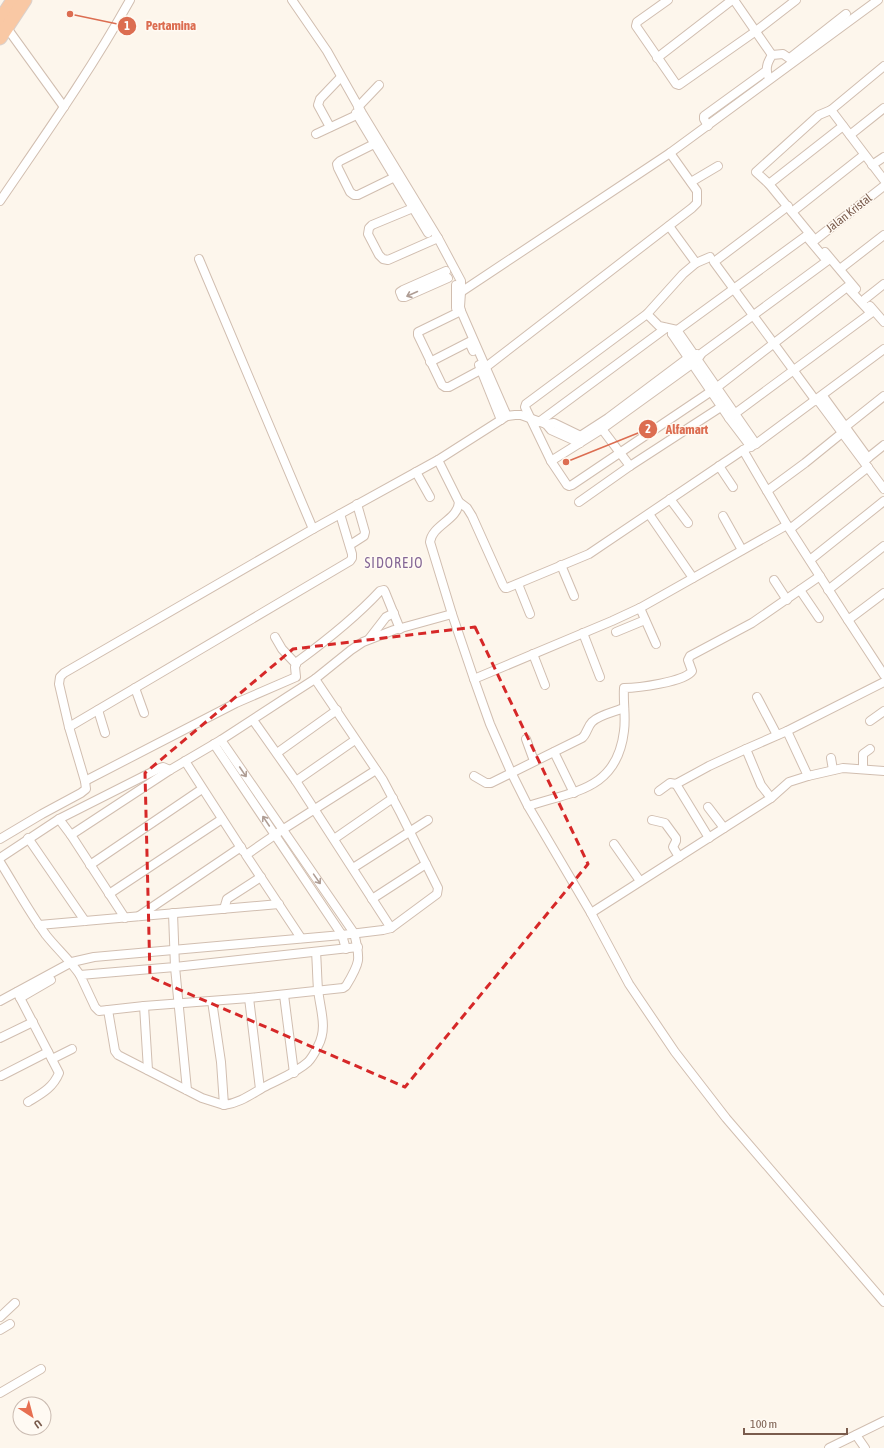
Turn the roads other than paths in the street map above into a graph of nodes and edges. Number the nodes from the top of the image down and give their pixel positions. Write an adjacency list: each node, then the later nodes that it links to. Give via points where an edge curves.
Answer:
1 (13, 0): 10 (highway)
2 (25, 0): 10 (highway)
3 (130, 0): 20 (street)
4 (292, 0): 17 (street, via 327,51)
5 (668, 0): 13 (street, via 637,22 636,26)
6 (733, 0): 11 (street); 13 (street)
7 (796, 0): 11 (street)
8 (878, 0): 14 (street)
9 (846, 14): 14 (street)
10 (2, 29): 20 (street)
11 (756, 31): 12 (street); 13 (street, via 679,85)
12 (772, 55): 14 (street, via 783,54); 16 (street)
13 (657, 58)
14 (792, 60): 18 (street)
15 (884, 66): 22 (street)
16 (766, 71): 18 (street); 24 (street, via 704,116)
17 (339, 79): 23 (street); 26 (street, via 320,99 318,105)
18 (770, 80): 24 (street)
19 (379, 85): 23 (street)
20 (64, 107): 40 (street)
21 (884, 108): 28 (street)
22 (831, 110): 25 (street); 38 (street, via 819,115 756,172)
23 (359, 112): 26 (street); 29 (street); 35 (street)
24 (708, 126): 30 (street)
25 (843, 126): 28 (street); 38 (street)
26 (330, 127): 27 (street)
27 (316, 134)
28 (850, 135): 31 (street)
29 (374, 144): 35 (street); 35 (street, via 337,164 350,192 358,195)
30 (670, 153): 37 (street); 53 (street)
31 (864, 155): 33 (street); 42 (street)
32 (884, 157): 33 (street)
33 (872, 165): 36 (street)
34 (718, 166): 37 (street)
35 (397, 176): 41 (street); 45 (street)
36 (884, 180)
37 (691, 182): 43 (street, via 697,191 697,203)
38 (769, 184): 42 (street)
39 (884, 186): 46 (street, Jalan Kristal)
40 (0, 201)
41 (413, 208): 45 (street); 45 (street, via 369,228 368,234 379,255 388,260)
42 (790, 209): 46 (street); 54 (street, via 715,261)
43 (669, 226): 49 (street); 66 (street)
44 (884, 235): 51 (street)
45 (435, 239): 50 (street)
46 (814, 240): 51 (street)
47 (710, 257): 49 (street)
48 (199, 259): 103 (street)
49 (696, 263): 57 (street)
50 (448, 269): 50 (street, one-way to 50, via 405,297 400,295 403,290); 53 (street); 53 (street, via 461,281)
51 (840, 270): 55 (street)
52 (884, 284): 55 (street)
53 (460, 288): 56 (street)
54 (733, 289): 58 (street); 58 (street, via 806,236 827,261); 60 (street)
55 (865, 299): 59 (street)
56 (459, 312): 61 (street); 65 (street, via 418,332); 66 (street)
57 (647, 314): 60 (street, via 659,326); 75 (street, via 526,404 525,408)
58 (753, 315): 62 (street); 64 (street)
59 (884, 322)
60 (671, 330): 64 (street); 75 (street)
61 (469, 342): 65 (street); 66 (street)
62 (774, 343): 67 (street); 67 (street, via 848,287 871,313); 68 (street)
63 (884, 349): 70 (street)
64 (692, 359): 68 (street); 74 (street)
65 (430, 362): 66 (street, via 445,387)
66 (484, 368): 73 (street)
67 (793, 370): 70 (street); 72 (street)
68 (713, 389): 71 (street); 81 (street)
69 (884, 396): 77 (street)
70 (819, 398): 77 (street); 80 (street)
71 (724, 405): 72 (street); 85 (street)
72 (732, 416): 80 (street)
73 (511, 417): 75 (street); 82 (street)
74 (609, 420): 76 (street); 78 (street)
75 (538, 422): 78 (street, via 552,422 560,430); 83 (street)
76 (602, 429): 78 (street); 81 (street)
77 (844, 430): 84 (street); 91 (street)
78 (581, 440): 83 (street)
79 (884, 445): 84 (street)
80 (750, 447): 86 (street); 91 (street)
81 (620, 452): 83 (street, via 569,486); 85 (street)
82 (438, 460): 87 (street); 95 (street)
83 (551, 461)
84 (866, 462): 88 (street); 90 (street); 102 (street)
85 (630, 466): 96 (street)
86 (719, 466): 89 (street); 93 (street)
87 (416, 472): 92 (street); 97 (street)
88 (884, 481)
89 (733, 487)
90 (884, 489)
91 (767, 491): 102 (street)
92 (430, 497)
93 (670, 499): 99 (street); 101 (street)
94 (884, 500): 107 (street)
95 (459, 502): 112 (street, via 472,516 505,588); 120 (street, via 457,510 430,537)
96 (579, 502)
97 (357, 504): 98 (street); 104 (street, via 365,532 364,536)
98 (340, 514): 103 (street); 104 (street)
99 (649, 514): 108 (street, via 587,556); 110 (street)
100 (723, 516): 106 (street)
101 (688, 523)
102 (788, 527): 106 (street); 107 (street)
103 (313, 529): 150 (street, via 64,673 59,684)
104 (350, 545): 140 (street, via 350,561)
105 (884, 546): 114 (street)
106 (742, 550): 110 (street)
107 (810, 560): 109 (street)
108 (561, 565): 112 (street); 116 (street)
109 (820, 576): 113 (street); 114 (street)
110 (692, 578): 118 (street)
111 (774, 580): 117 (street)
112 (518, 584): 121 (street)
113 (800, 590): 117 (street); 122 (street)
114 (828, 590): 124 (street)
115 (884, 593): 124 (street)
116 (574, 596)
117 (787, 600): 143 (street, via 752,623 690,656 690,674 656,685 624,688)
118 (640, 608): 123 (street); 127 (street)
119 (394, 613): 125 (street); 129 (street, via 386,617); 132 (street, via 384,590 380,591 352,620)
120 (452, 614): 125 (street); 137 (street)
121 (530, 614)
122 (819, 618)
123 (645, 620): 126 (street); 130 (street)
124 (848, 620): 133 (street)
125 (400, 629): 129 (street)
126 (616, 632)
127 (583, 633): 131 (street); 135 (street)
128 (276, 637): 132 (street, via 282,649)
129 (369, 640): 136 (street, via 351,650)
130 (656, 644)
131 (533, 654): 137 (street); 139 (street)
132 (296, 664): 134 (street)
133 (884, 675)
134 (296, 677): 141 (street); 174 (street, via 236,703)
135 (600, 677)
136 (315, 679): 141 (street); 145 (street)
137 (474, 679): 170 (street)
138 (884, 682): 151 (street)
139 (545, 685)
140 (135, 688): 144 (street); 147 (street)
141 (300, 688): 148 (street)
142 (757, 697): 153 (street)
143 (624, 708): 160 (street, via 596,719 586,735); 178 (street, via 624,731 620,750 614,762 598,781)
144 (98, 710): 150 (street); 152 (street)
145 (337, 710): 156 (street); 161 (street)
146 (884, 711): 149 (street)
147 (144, 713)
148 (253, 720): 155 (street); 161 (street)
149 (870, 721)
150 (69, 728): 174 (street)
151 (786, 731): 153 (street); 172 (street)
152 (105, 733)
153 (777, 735): 158 (street)
154 (526, 739): 164 (street)
155 (221, 740): 157 (street); 190 (street, one-way to 190)
156 (356, 740): 167 (street); 173 (street)
157 (214, 744): 163 (street); 190 (street, one-way to 157)
158 (748, 748): 175 (street); 179 (street, via 761,785)
159 (870, 749): 165 (street, via 863,754)
160 (554, 752): 164 (street); 178 (street)
161 (277, 753): 173 (street)
162 (831, 758): 168 (street)
163 (185, 761): 166 (street); 176 (street)
164 (534, 761): 170 (street)
165 (863, 769): 168 (street); 169 (street)
166 (170, 770): 184 (street, via 160,768); 191 (street)
167 (376, 770): 180 (street); 183 (street)
168 (832, 770): 172 (street)
169 (884, 771)
170 (511, 772): 171 (street, via 486,783); 182 (street)
171 (474, 776)
172 (808, 776): 179 (street, via 789,782)
173 (296, 780): 183 (street)
174 (85, 781): 194 (street, via 86,789 81,793)
175 (676, 784): 177 (street, via 670,783); 193 (street)
176 (202, 789): 185 (street); 203 (street)
177 (658, 791)
178 (574, 792): 182 (street)
179 (772, 797): 188 (street)
180 (393, 798): 189 (street); 195 (street)
181 (708, 807): 188 (street)
182 (529, 808): 212 (street)
183 (315, 810): 190 (street); 195 (street)
184 (60, 819): 191 (street); 192 (street)
185 (222, 819): 197 (street); 207 (street)
186 (428, 820): 189 (street)
187 (652, 820): 199 (street, via 665,823 676,838 673,847)
188 (724, 828): 193 (street)
189 (410, 831): 202 (street); 204 (street)
190 (279, 832): 198 (street); 218 (street, one-way to 218); 219 (street)
191 (71, 835): 203 (street)
192 (28, 838): 200 (street); 215 (street)
193 (709, 838): 199 (street)
194 (0, 839)
195 (334, 839): 204 (street)
196 (614, 844): 206 (street)
197 (240, 847): 198 (street); 213 (street)
198 (246, 855): 205 (street)
199 (679, 857): 206 (street)
200 (0, 858)
201 (0, 862): 216 (street)
202 (426, 864): 208 (street); 217 (street, via 438,888 437,894)
203 (90, 865): 207 (street)
204 (353, 868): 208 (street)
205 (261, 876): 209 (street); 210 (street, via 227,899)
206 (640, 881): 212 (street)
207 (109, 894): 214 (street)
208 (372, 899): 217 (street)
209 (279, 904): 210 (street); 220 (street)
210 (224, 909): 211 (street)
211 (172, 913): 213 (street); 223 (street)
212 (591, 913): 248 (street, via 629,984 675,1052 754,1152)
213 (138, 916): 214 (street)
214 (125, 918): 215 (street)
215 (85, 922): 216 (street)
216 (39, 925): 225 (street)
217 (391, 928): 218 (street)
218 (354, 933): 219 (street); 221 (street)
219 (342, 935): 220 (street); 222 (street)
220 (301, 938): 223 (street)
221 (358, 947): 222 (street); 228 (street, via 358,965 346,986)
222 (346, 949): 224 (street)
223 (174, 951): 225 (street, via 94,957); 226 (street)
224 (316, 952): 226 (street); 228 (street)
225 (73, 965): 227 (street); 229 (street)
226 (175, 967): 227 (street); 234 (street)
227 (80, 975): 236 (street, via 97,1009)
228 (318, 990): 230 (street); 242 (street, via 323,1033 312,1058)
229 (18, 995): 232 (street); 237 (street)
230 (284, 995): 231 (street); 242 (street)
231 (250, 998): 233 (street); 244 (street)
232 (0, 1000)
233 (212, 1001): 234 (street); 247 (street)
234 (178, 1003): 235 (street); 245 (street)
235 (144, 1006): 236 (street); 241 (street)
236 (108, 1010): 241 (street, via 116,1053)
237 (33, 1022): 238 (street); 240 (street)
238 (0, 1038)
239 (72, 1049): 240 (street)
240 (50, 1055): 243 (street); 246 (street, via 59,1071 58,1075 46,1091)
241 (148, 1070): 245 (street)
242 (294, 1073): 244 (street)
243 (1, 1076)
244 (260, 1089): 247 (street, via 239,1101)
245 (187, 1090): 247 (street)
246 (28, 1102)
247 (224, 1105)
248 (884, 1302)
249 (15, 1303): 250 (street)
250 (0, 1317)
251 (10, 1324): 252 (street)
252 (0, 1330)
253 (40, 1369): 254 (street)
254 (0, 1393)
255 (884, 1421): 256 (street)
256 (856, 1435): 257 (street); 259 (street)
257 (838, 1446): 258 (street)
258 (829, 1448)
259 (864, 1448)

